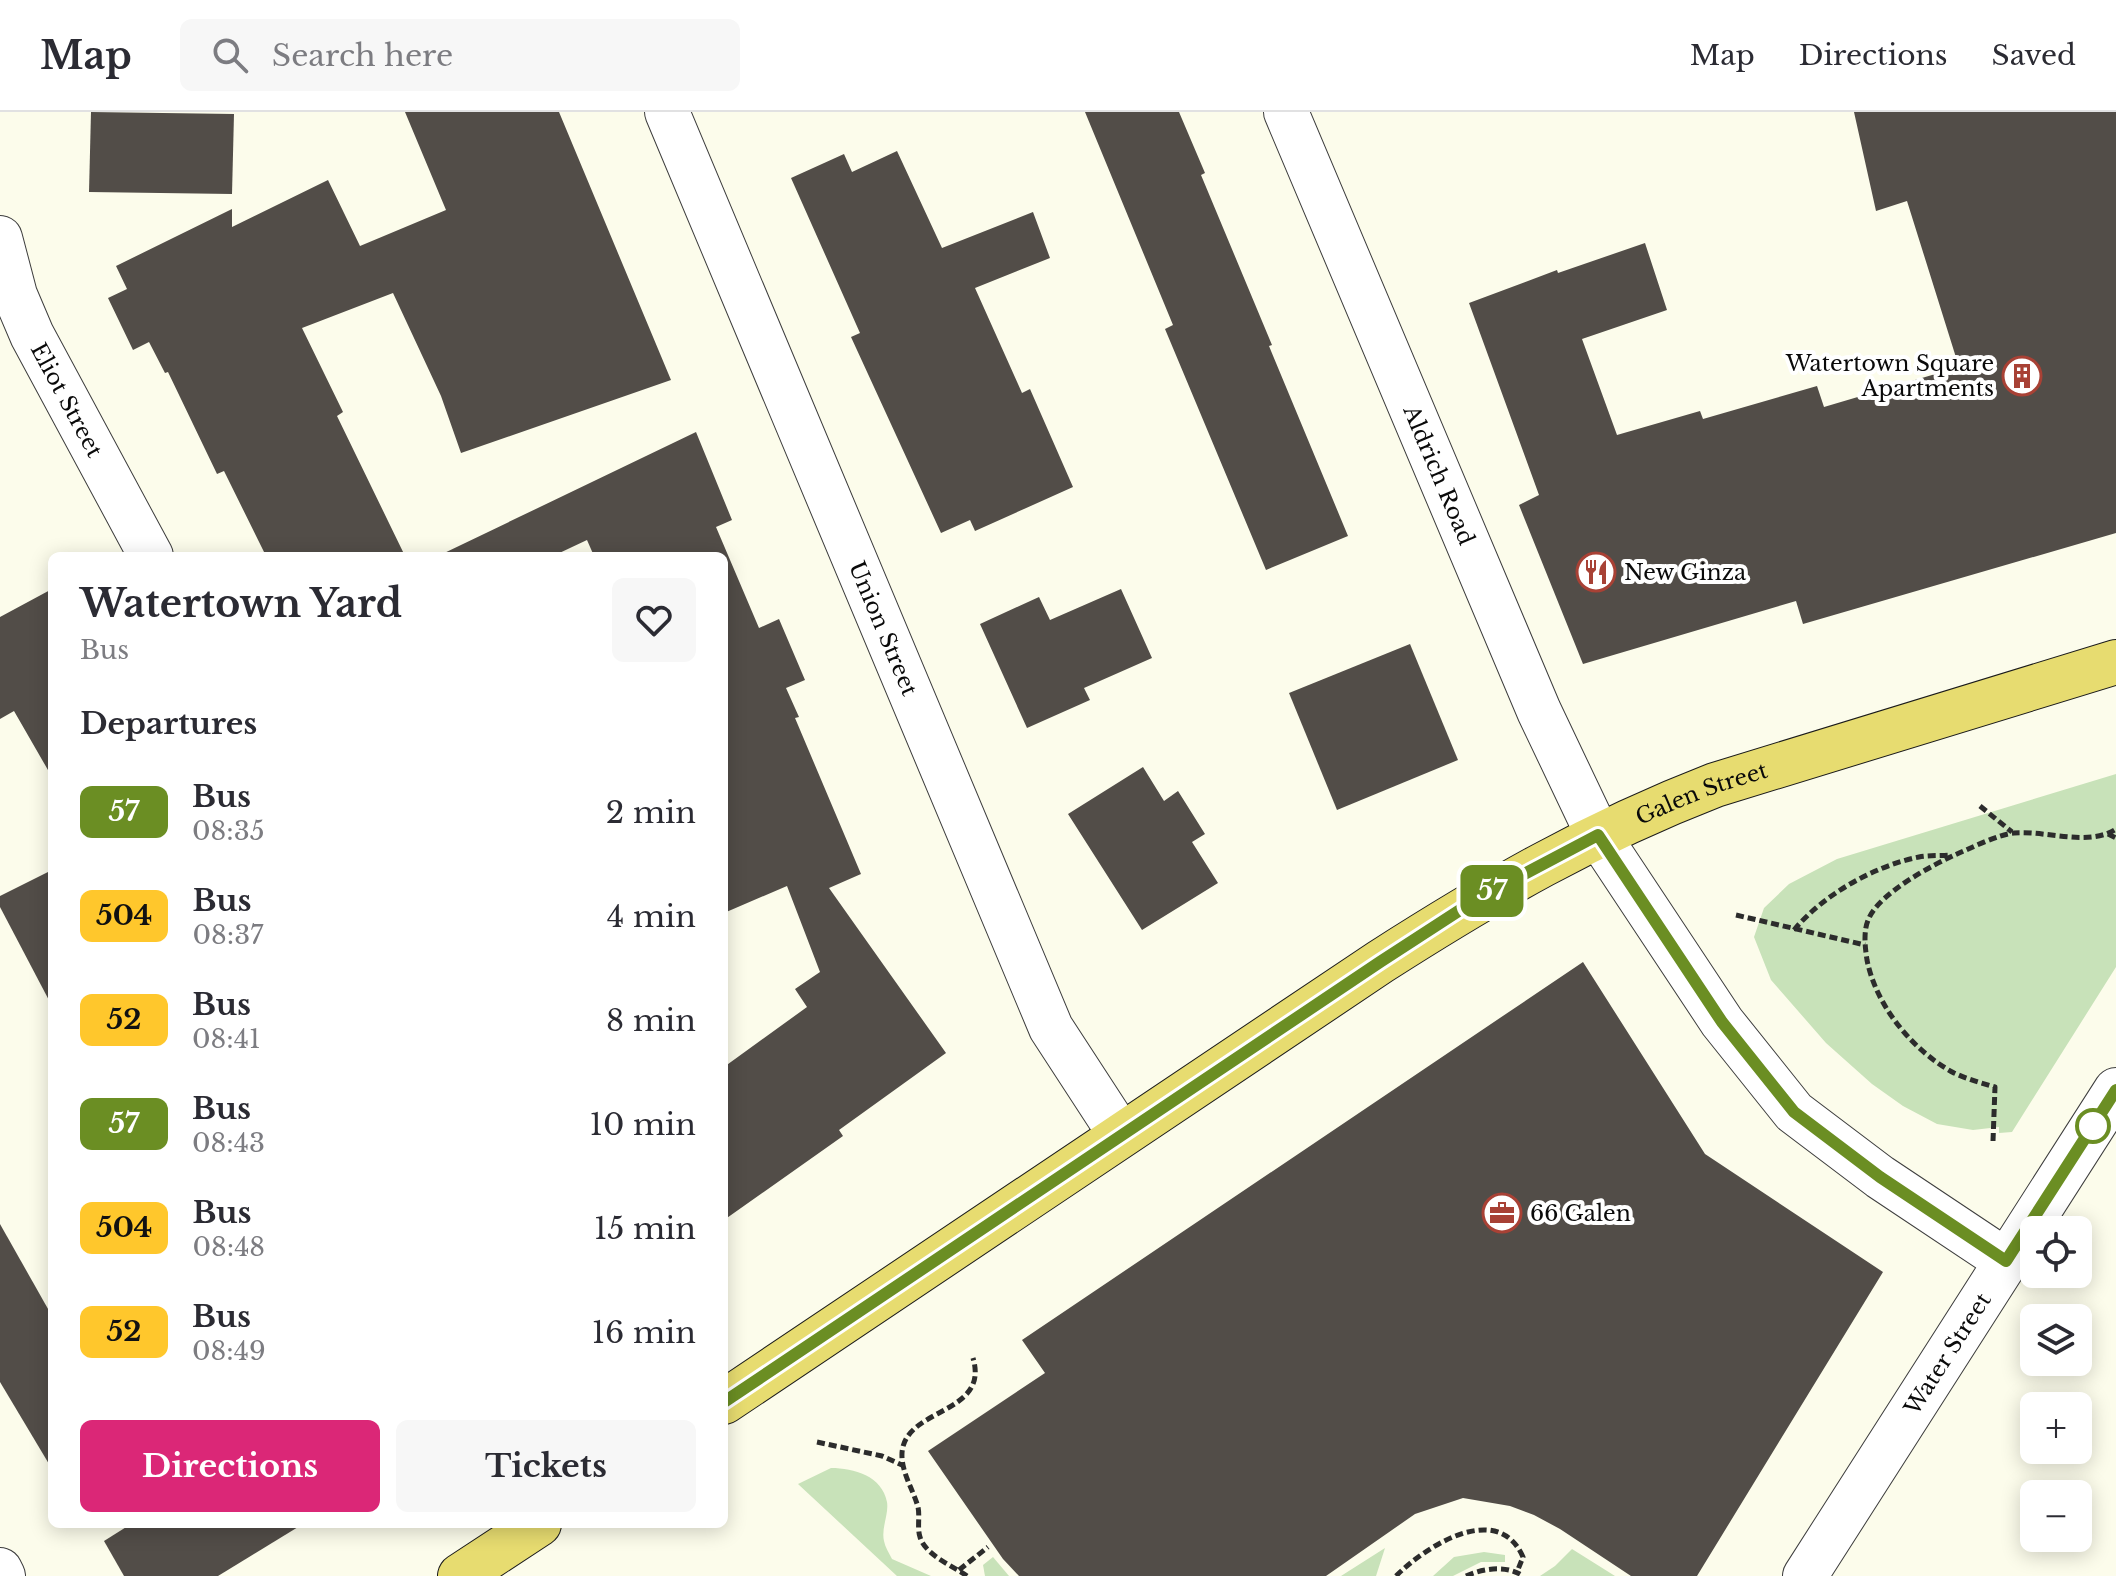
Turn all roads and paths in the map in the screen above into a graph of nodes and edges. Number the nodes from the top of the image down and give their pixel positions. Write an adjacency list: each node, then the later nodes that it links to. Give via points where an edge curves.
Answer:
1 (667, 112): 17 (street, Union Street, via 1051,1028)
2 (1286, 112): 10 (street, Aldrich Road, via 1539,711)
3 (0, 238): 4 (street, Eliot Street, via 32,335)
4 (149, 552)
5 (2114, 665): 10 (main road, Galen Street, via 1715,785)
6 (1980, 806): 8 (path)
7 (2116, 829): 9 (path)
8 (2013, 832): 9 (path); 12 (path)
9 (2108, 834): 11 (path)
10 (1598, 835): 17 (main road, Galen Street, via 1477,899); 19 (street, Aldrich Road, via 1722,1022 1794,1112)
11 (2116, 838)
12 (1955, 855): 14 (path, via 1919,857 1853,882 1809,912); 15 (path, via 1877,904 1867,920)
13 (1736, 915): 14 (path)
14 (1794, 930): 15 (path)
15 (1865, 945): 18 (path, via 1875,991 1908,1035 1955,1073 1995,1087)
16 (2116, 1090): 19 (street, Water Street)
17 (1120, 1134): 21 (main road, Galen Street)
18 (1993, 1141)
19 (2006, 1261): 34 (street, Water Street)
20 (973, 1358): 23 (path, via 975,1384 908,1435)
21 (728, 1399)
22 (817, 1442): 23 (path)
23 (903, 1465): 27 (path, via 919,1509 920,1539)
24 (533, 1528): 30 (main road)
25 (988, 1547): 27 (path)
26 (0, 1570): 29 (street)
27 (959, 1570): 31 (path)
28 (1520, 1574): 32 (path, via 1523,1557 1517,1542 1496,1530 1458,1534); 33 (path, via 1499,1569)
29 (3, 1576)
30 (460, 1576)
31 (967, 1576)
32 (1396, 1576)
33 (1466, 1576)
34 (1805, 1576)

